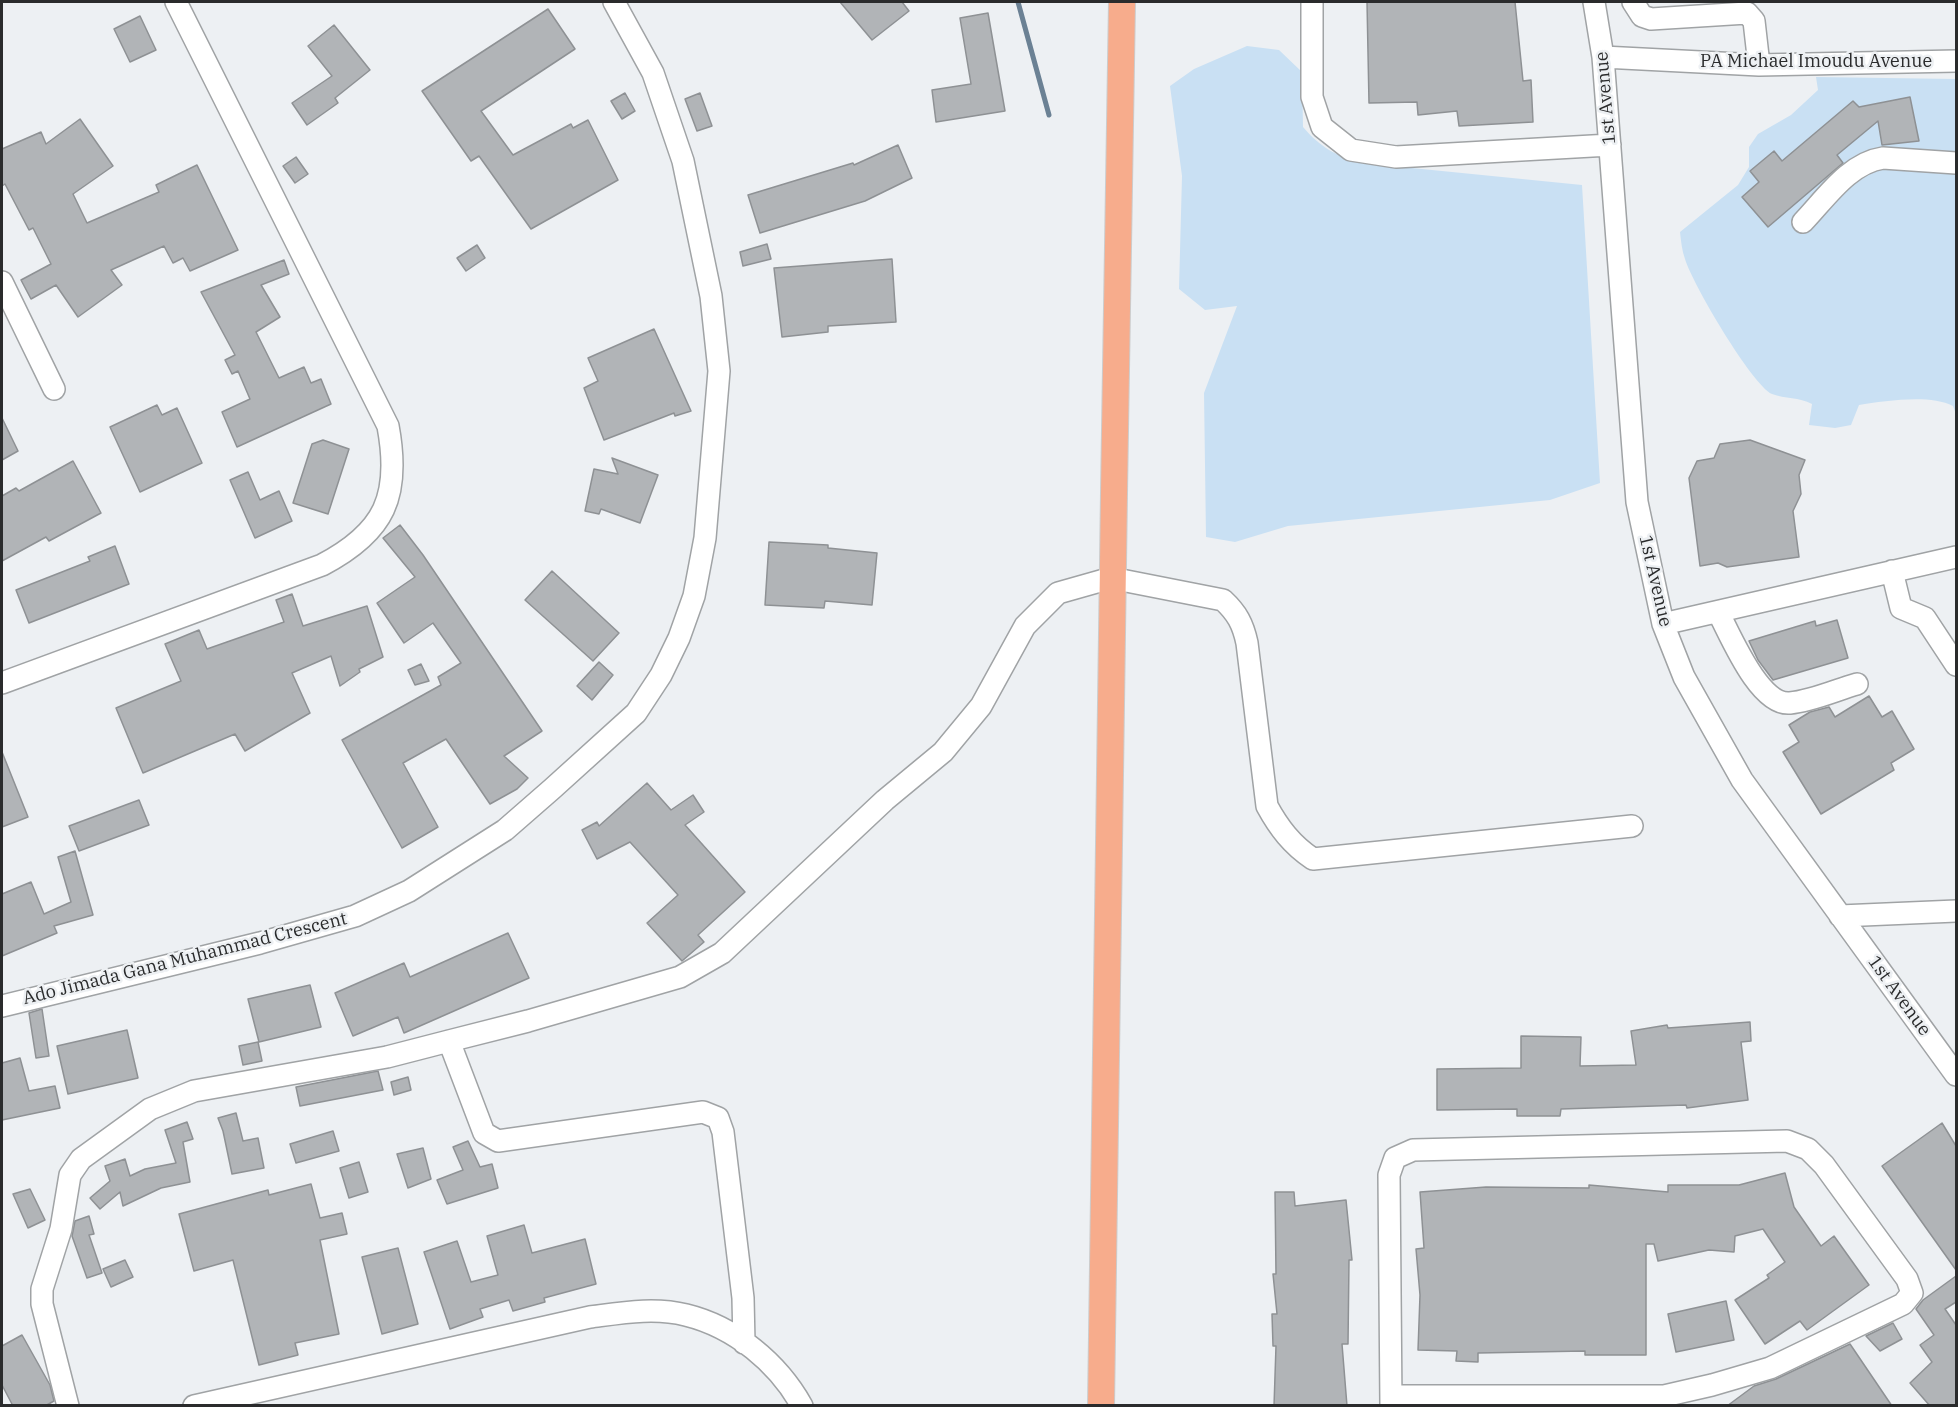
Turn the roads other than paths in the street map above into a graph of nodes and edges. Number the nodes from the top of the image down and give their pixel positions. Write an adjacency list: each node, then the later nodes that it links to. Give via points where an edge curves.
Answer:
1 (176, 2): 21 (street, via 388,426 394,458 389,497 368,534 350,550 322,565)
2 (614, 2): 26 (street, Ado Jimada Gana Muhammad Crescent, via 653,73 683,161 711,296 719,372 705,538 680,638 661,675 636,713 528,810 469,855 410,891 355,916 260,943)
3 (1122, 2): 17 (main road)
4 (1311, 2): 10 (street, via 1312,97 1322,127 1351,150 1396,156)
5 (1594, 2): 7 (street, 1st Avenue)
6 (1633, 2): 9 (street, via 1636,11 1650,18 1747,13 1754,21)
7 (1603, 57): 9 (street, PA Michael Imoudu Avenue); 10 (street, 1st Avenue)
8 (1956, 61): 9 (street, PA Michael Imoudu Avenue)
9 (1759, 65)
10 (1610, 145): 19 (street, 1st Avenue, via 1637,502)
11 (1956, 163): 12 (street, via 1872,159 1858,165)
12 (1803, 222)
13 (2, 282): 14 (street)
14 (54, 389)
15 (1955, 562): 16 (street)
16 (1892, 571): 18 (street); 20 (street, via 1901,608 1925,618)
17 (1111, 578): 23 (street, via 1223,600 1234,611 1243,625 1247,643 1268,806 1276,823 1313,860); 27 (street, via 1058,593 1025,626 981,706 943,752 885,800 722,952 680,977); 34 (main road, via 1112,778)
18 (1718, 612): 19 (street); 22 (street, via 1759,685 1775,699 1789,703)
19 (1663, 624): 25 (street, 1st Avenue, via 1684,677 1742,780)
20 (1956, 665)
21 (2, 683)
22 (1857, 684)
23 (1632, 826)
24 (1956, 911): 25 (street)
25 (1840, 916): 28 (street, 1st Avenue)
26 (2, 1006)
27 (449, 1041): 29 (street, via 484,1133 498,1141 702,1112 718,1118 723,1132 743,1298); 31 (street, via 387,1057 194,1091 150,1109 81,1159 67,1182 61,1229 42,1288 42,1305)
28 (1956, 1075)
29 (744, 1343): 32 (street, via 686,1315 638,1311 590,1317); 33 (street, via 766,1357)
30 (1391, 1400): 30 (street, via 1664,1396 1770,1368 1903,1304 1912,1293 1907,1279 1824,1165 1808,1149 1787,1141 1413,1150 1395,1158 1389,1175)
31 (68, 1406)
32 (194, 1406)
33 (802, 1406)
34 (1101, 1406)

